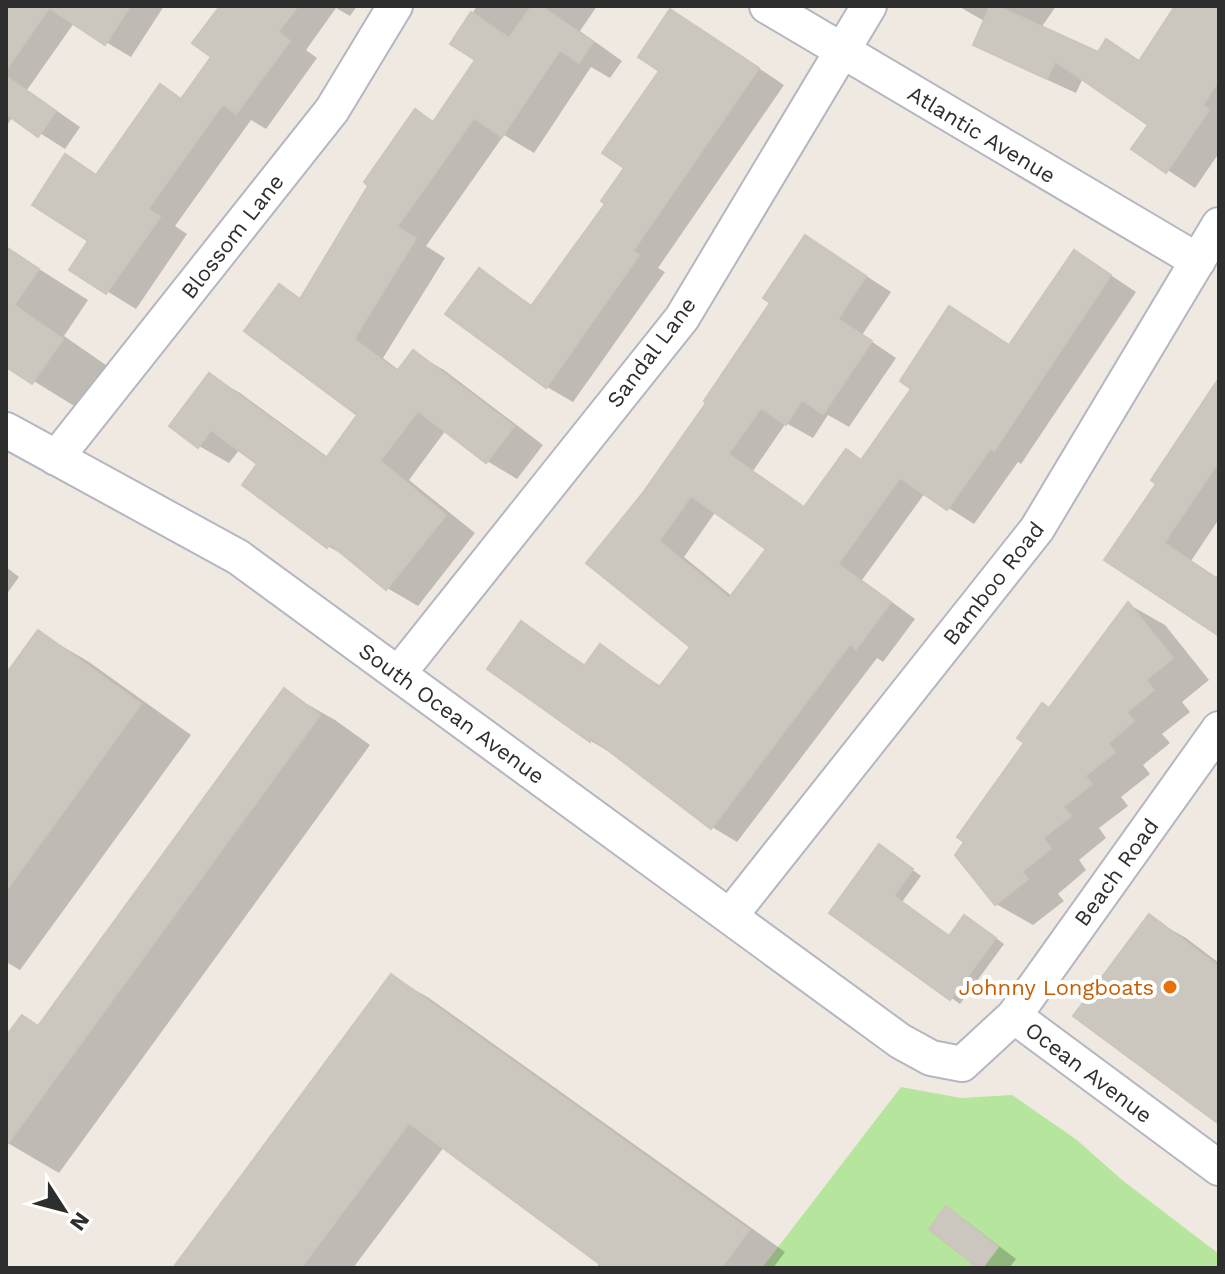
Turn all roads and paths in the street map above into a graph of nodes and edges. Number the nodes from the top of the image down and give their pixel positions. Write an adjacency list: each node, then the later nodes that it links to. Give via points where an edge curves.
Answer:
1 (395, 6): 8 (street, Blossom Lane, via 332,110)
2 (767, 6): 4 (street, Atlantic Avenue)
3 (869, 6): 4 (street, Sandal Lane)
4 (842, 51): 6 (street, Atlantic Avenue); 9 (street, Sandal Lane, via 682,318)
5 (1219, 225): 6 (street, Bamboo Road)
6 (1198, 261): 11 (street, Bamboo Road, via 1037,529)
7 (6, 430): 8 (street, South Ocean Avenue)
8 (56, 458): 9 (street, South Ocean Avenue, via 238,557)
9 (398, 674): 11 (street, South Ocean Avenue)
10 (1219, 729): 12 (street, Beach Road)
11 (730, 916): 13 (street, South Ocean Avenue)
12 (1014, 1016): 13 (street, Ocean Avenue, via 962,1064 931,1058); 14 (street, Ocean Avenue)
13 (879, 1026)
14 (1219, 1168)

